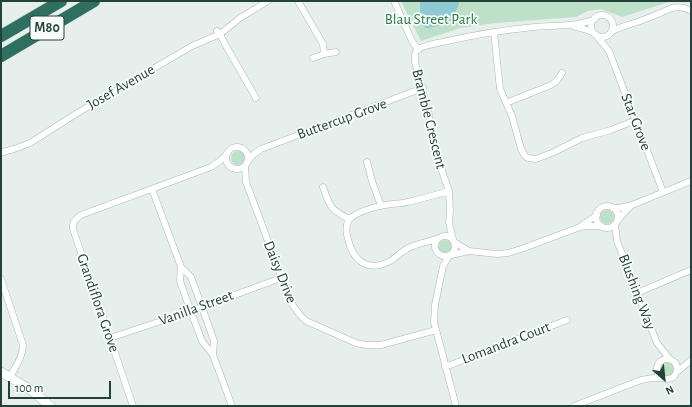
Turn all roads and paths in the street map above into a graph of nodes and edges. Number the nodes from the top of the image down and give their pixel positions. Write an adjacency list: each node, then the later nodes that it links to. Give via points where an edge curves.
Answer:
1 (61, 1): 15 (highway, M80)
2 (94, 1): 20 (highway, M80)
3 (268, 1): 12 (street, Josef Avenue, via 224,25)
4 (298, 1): 19 (street, via 323,44)
5 (394, 1): 16 (street)
6 (691, 11): 9 (street, via 677,7)
7 (595, 19): 8 (street, via 601,16); 10 (street, Bramble Crescent); 14 (street, via 592,30)
8 (611, 20): 9 (street); 13 (street, via 613,26)
9 (627, 24): 13 (street)
10 (569, 25): 11 (street, Bramble Crescent); 14 (street, Bramble Crescent)
11 (494, 32): 16 (street, Bramble Crescent, via 453,39); 25 (street, via 500,89)
12 (218, 33): 24 (street, via 219,39 226,46); 29 (street, Josef Avenue, via 204,37 51,129)
13 (610, 33): 14 (street, via 604,37); 17 (street, Star Grove)
14 (595, 34): 17 (street, Star Grove)
15 (1, 36)
16 (418, 50): 23 (street, Bramble Crescent, via 415,58)
17 (609, 51): 26 (street, Star Grove)
18 (336, 52): 19 (street)
19 (324, 54): 21 (street)
20 (1, 56)
21 (313, 58)
22 (562, 73): 25 (street, via 551,85)
23 (423, 88): 28 (street, Buttercup Grove); 39 (street, Bramble Crescent, via 430,115 434,148)
24 (256, 98)
25 (506, 103): 26 (street, via 521,149 525,156 532,159 554,152 582,138)
26 (636, 120): 40 (street, Star Grove)
27 (242, 148): 28 (street, Buttercup Grove); 30 (street, via 232,149); 32 (street, via 247,154)
28 (261, 149): 32 (street, Buttercup Grove)
29 (2, 152)
30 (227, 154): 33 (street); 34 (street, via 227,163)
31 (367, 162): 42 (street)
32 (246, 164): 34 (street, via 242,168); 36 (street, Daisy Drive)
33 (211, 167): 34 (street); 38 (street)
34 (234, 168): 36 (street, Daisy Drive)
35 (691, 181): 40 (street)
36 (246, 182): 60 (street, Daisy Drive)
37 (323, 187): 45 (street, via 333,209)
38 (152, 189): 58 (street); 67 (street, Grandiflora Grove, via 81,215 72,226)
39 (449, 191): 42 (street, via 406,203); 46 (street, Bramble Crescent)
40 (663, 192): 41 (street)
41 (632, 205): 43 (street); 47 (street)
42 (381, 206): 45 (street)
43 (613, 208): 44 (street, via 603,207); 47 (street, via 618,215)
44 (597, 215): 48 (street, via 597,221); 49 (street)
45 (349, 219): 53 (street, via 346,232 350,246 356,257 364,264 384,264 407,248)
46 (449, 223): 50 (street, Bramble Crescent); 51 (street, Bramble Crescent)
47 (616, 223): 48 (street, via 609,228); 52 (street, Blushing Way)
48 (601, 226): 49 (street); 52 (street, Blushing Way)
49 (580, 227): 54 (street, via 508,253)
50 (440, 237): 51 (street, via 448,236); 53 (street); 55 (street, via 435,244)
51 (454, 240): 54 (street); 56 (street, via 456,247)
52 (617, 242): 62 (street, Blushing Way)
53 (420, 244): 55 (street)
54 (469, 251): 56 (street)
55 (436, 252): 56 (street, via 443,257); 57 (street)
56 (450, 255): 57 (street)
57 (443, 266): 66 (street, via 434,315)
58 (181, 267): 63 (street, via 191,277); 64 (street, via 180,281)
59 (691, 270): 62 (street)
60 (281, 278): 63 (street, Vanilla Street); 66 (street, Daisy Drive, via 294,307 306,321 356,343 381,345)
61 (1, 279): 76 (street, via 23,345 22,354)
62 (637, 293): 68 (street, Blushing Way)
63 (202, 307): 64 (street, Vanilla Street); 69 (street, via 214,341)
64 (191, 311): 67 (street, Vanilla Street); 69 (street, via 202,341)
65 (567, 320): 73 (street, Lomandra Court)
66 (436, 330): 73 (street)
67 (110, 338): 80 (street, Grandiflora Grove)
68 (657, 344): 70 (street, Blushing Way); 72 (street, Blushing Way)
69 (213, 355): 81 (street)
70 (671, 359): 71 (street); 72 (street, via 663,359); 75 (street, via 677,366)
71 (691, 360): 75 (street)
72 (657, 366): 77 (street, via 657,374); 78 (street)
73 (445, 367): 82 (street)
74 (1, 372): 76 (street)
75 (677, 372): 77 (street, via 672,378)
76 (10, 377): 79 (street)
77 (662, 378): 78 (street)
78 (641, 380): 83 (street)
79 (50, 406)
80 (133, 406)
81 (232, 406)
82 (456, 406)
83 (574, 406)

